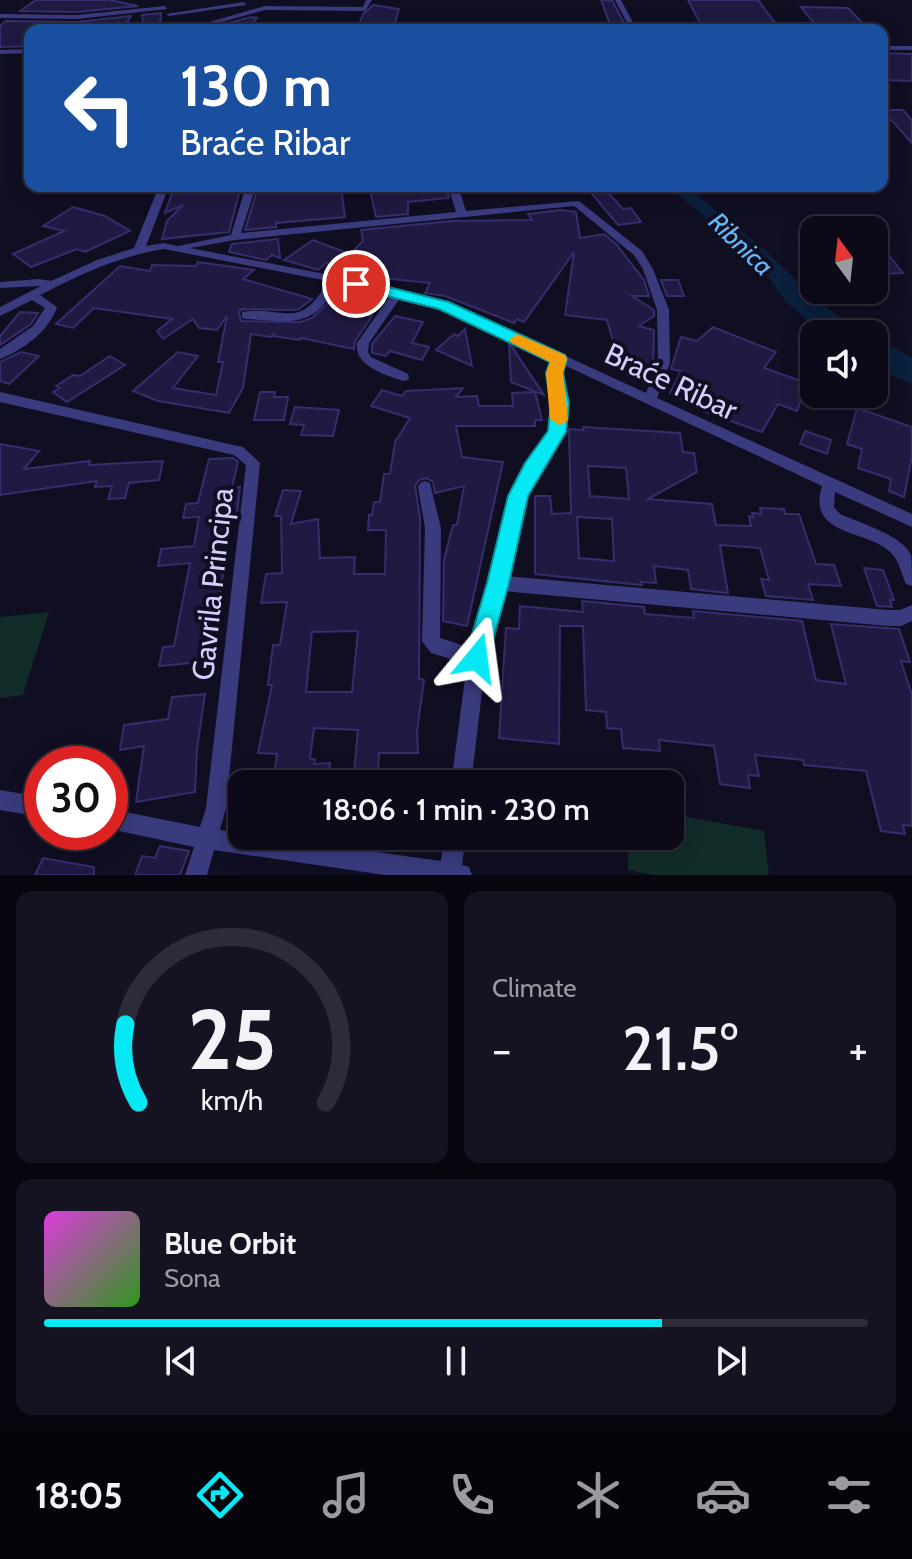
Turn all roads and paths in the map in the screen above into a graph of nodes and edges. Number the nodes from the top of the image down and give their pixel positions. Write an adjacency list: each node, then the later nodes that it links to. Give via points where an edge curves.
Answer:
1 (162, 0): 5 (street)
2 (254, 0): 5 (street)
3 (369, 0): 8 (street, via 365,9 265,8)
4 (618, 0): 9 (street)
5 (167, 11): 6 (street); 7 (street)
6 (0, 16)
7 (177, 24)
8 (205, 24)
9 (631, 24)
10 (888, 48): 11 (street)
11 (912, 48)
12 (24, 51): 13 (street)
13 (0, 52)
14 (162, 192): 20 (street)
15 (249, 192): 18 (street)
16 (455, 192): 17 (street)
17 (462, 215): 18 (street); 32 (street, via 576,203 638,253 663,310 664,363)
18 (235, 237): 19 (street)
19 (178, 247): 20 (street, Braće Ribar); 21 (street, Braće Ribar)
20 (139, 249): 23 (street, Braće Ribar)
21 (335, 279): 24 (street, Braće Ribar); 27 (street, via 312,311)
22 (0, 285): 23 (street)
23 (55, 285): 25 (street, Braće Ribar)
24 (398, 293): 29 (street, Braće Ribar, via 444,305); 30 (street, via 362,352 367,360)
25 (32, 295): 26 (street, Braće Ribar); 28 (street, via 51,307 49,315)
26 (0, 312)
27 (246, 315)
28 (0, 355)
29 (559, 359): 32 (street, Braće Ribar); 37 (street, via 557,432 518,496)
30 (403, 377)
31 (0, 397): 44 (street, Gavrila Principa, via 238,451 253,463)
32 (650, 400): 33 (street, Braće Ribar)
33 (830, 483): 35 (street, Braće Ribar); 36 (street, via 825,501 835,519 894,545)
34 (425, 487): 39 (street, via 433,528 431,641)
35 (912, 521)
36 (912, 579)
37 (498, 583): 38 (street, via 888,618); 39 (street)
38 (912, 613)
39 (477, 658): 40 (street)
40 (463, 770)
41 (0, 800): 42 (street)
42 (24, 804)
43 (128, 823): 44 (street)
44 (209, 839): 46 (street); 47 (street, Gavrila Principa)
45 (455, 850): 46 (street)
46 (454, 874)
47 (196, 875)

